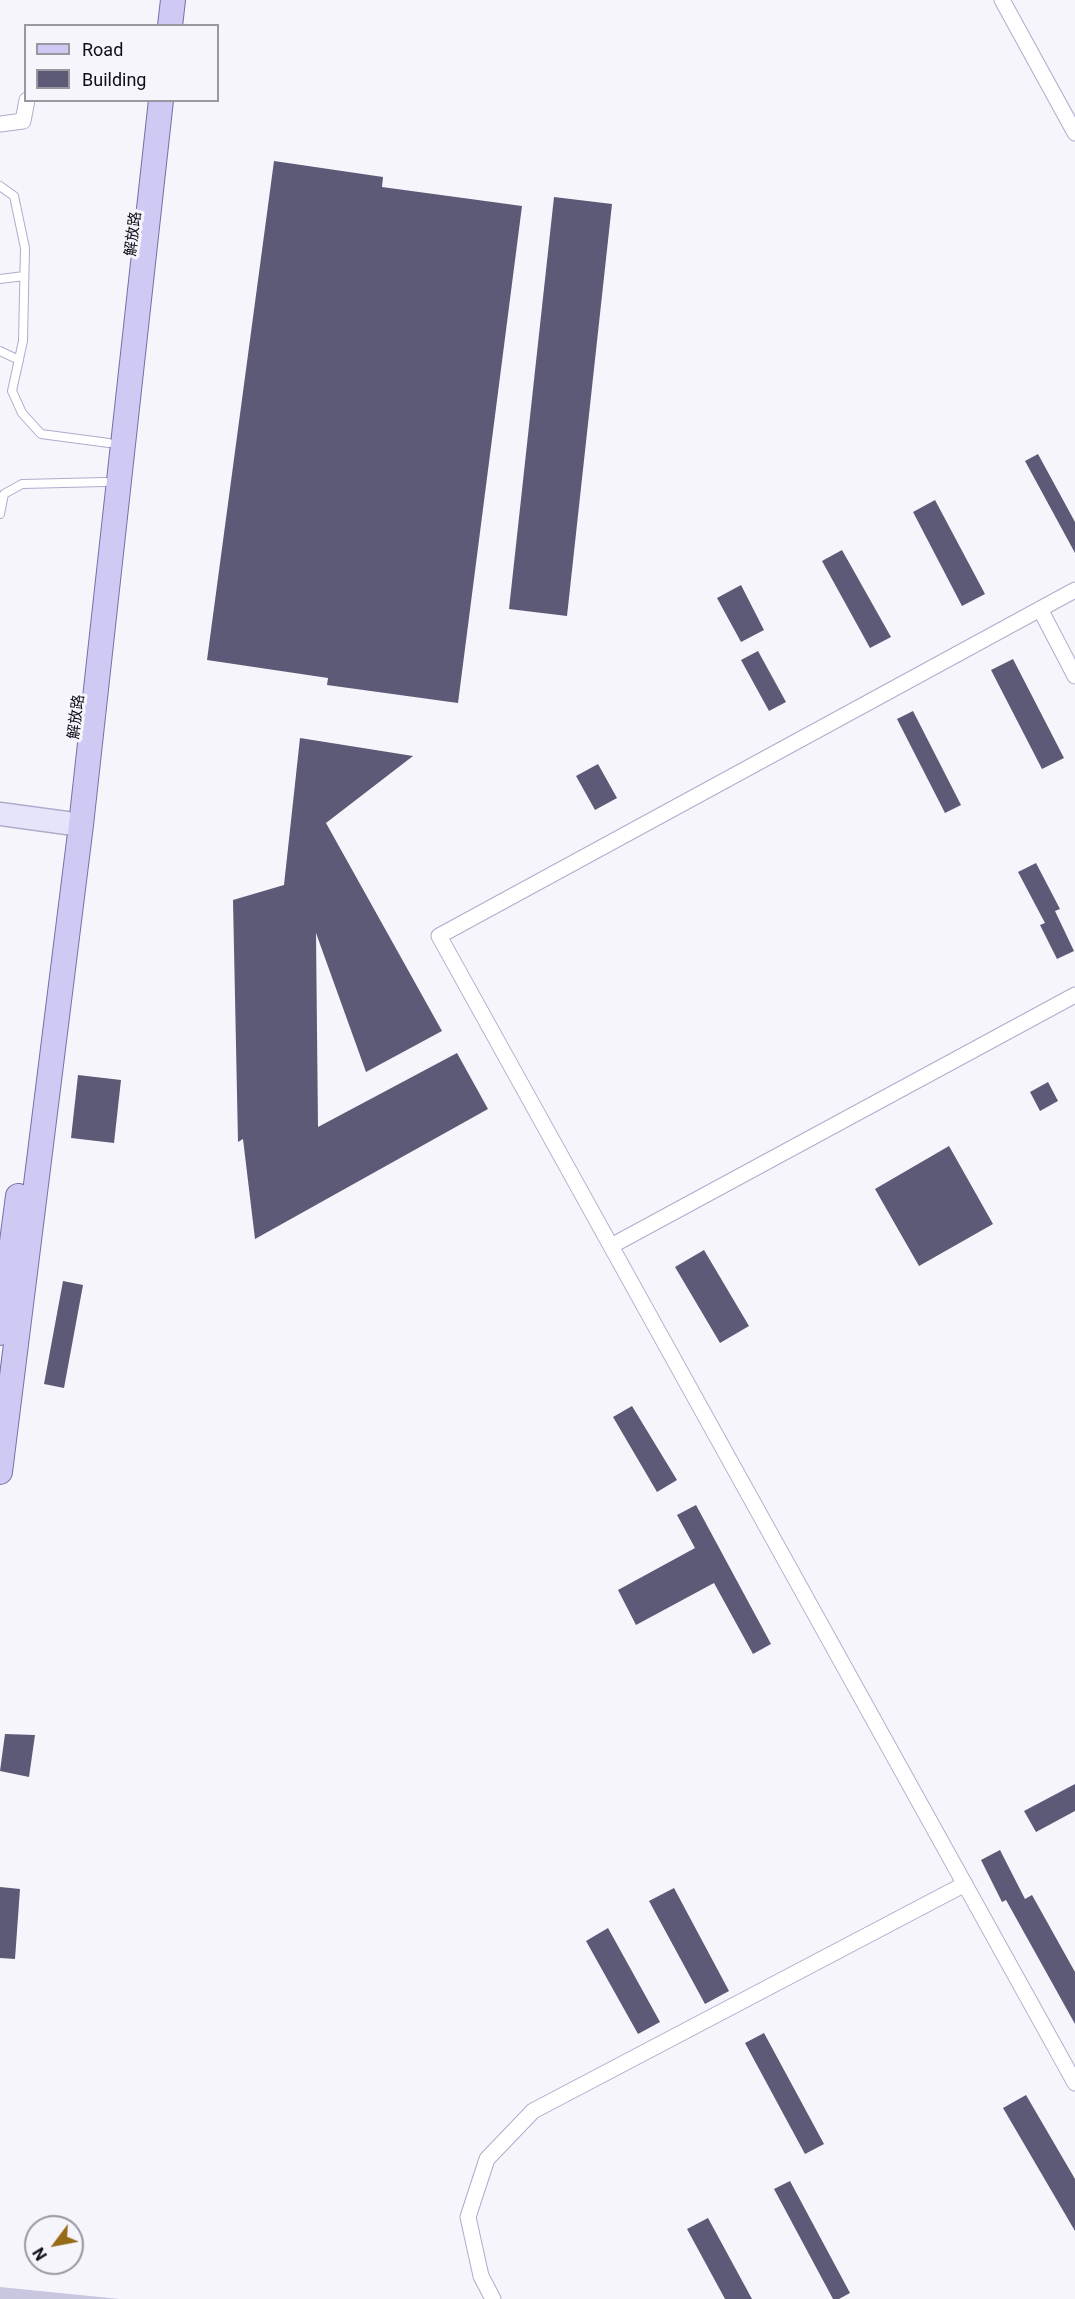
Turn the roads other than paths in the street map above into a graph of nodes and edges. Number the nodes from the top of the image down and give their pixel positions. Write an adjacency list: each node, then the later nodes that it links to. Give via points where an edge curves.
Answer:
1 (158, 0): 4 (main road)
2 (173, 0): 5 (main road)
3 (1002, 0): 10 (street)
4 (156, 24)
5 (170, 24)
6 (27, 102): 9 (street, via 23,121)
7 (149, 102): 16 (main road, 解放路)
8 (161, 102): 23 (main road)
9 (0, 124)
10 (1075, 133)
11 (0, 186): 12 (lane, via 14,196 25,248)
12 (24, 276): 13 (lane); 15 (lane)
13 (0, 279)
14 (0, 351): 15 (lane)
15 (19, 360): 16 (lane, via 12,391 22,413 41,434)
16 (109, 443): 17 (main road, 解放路)
17 (105, 482): 18 (lane, via 22,484 4,494); 23 (main road, 解放路)
18 (0, 514)
19 (1075, 590): 20 (street)
20 (1040, 609): 21 (street); 25 (street, via 439,936)
21 (1075, 676)
22 (0, 814): 23 (street)
23 (73, 824): 26 (main road, 解放路); 27 (main road)
24 (1075, 995): 25 (street)
25 (611, 1246): 28 (street)
26 (0, 1333)
27 (0, 1472)
28 (965, 1884): 29 (street); 30 (street, via 533,2111 487,2158 468,2217 481,2276)
29 (1075, 2083)
30 (493, 2299)

